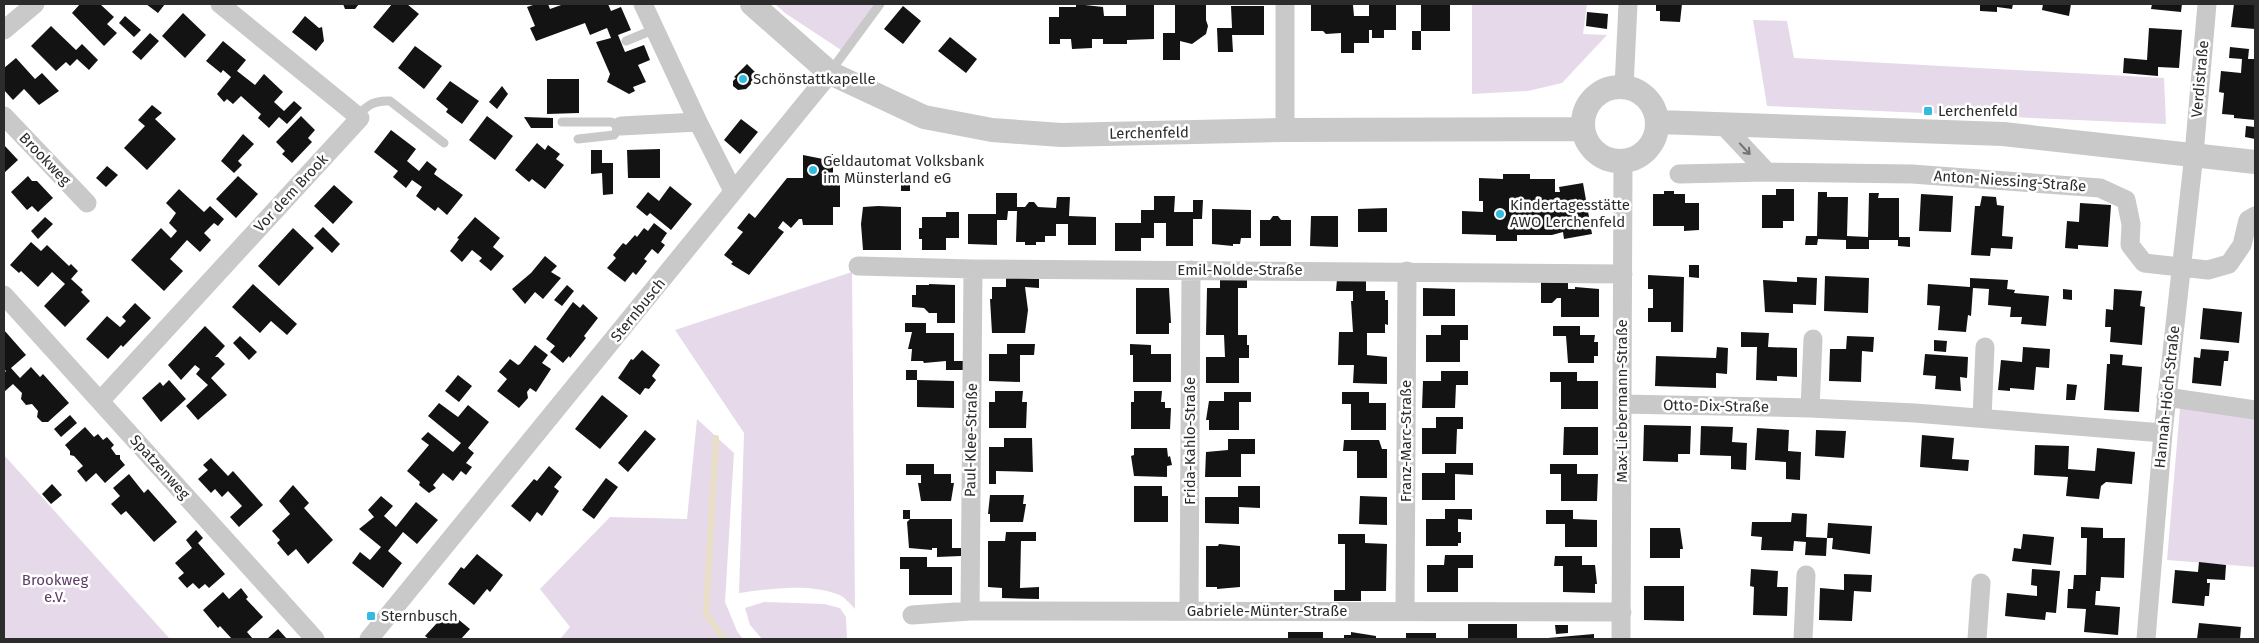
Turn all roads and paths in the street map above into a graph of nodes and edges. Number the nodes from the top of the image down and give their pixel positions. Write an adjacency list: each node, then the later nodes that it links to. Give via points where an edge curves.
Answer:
1 (35, 4): 10 (street)
2 (220, 4): 15 (street)
3 (643, 4): 9 (street)
4 (752, 4): 12 (street, Lerchenfeld)
5 (880, 4): 12 (lane)
6 (1285, 4): 22 (street)
7 (1628, 4): 13 (street)
8 (2207, 4): 25 (street, Verdistraße)
9 (654, 29): 11 (lane); 17 (street)
10 (4, 30)
11 (626, 41)
12 (830, 73): 22 (street, Lerchenfeld, via 924,116 992,130 1061,135); 30 (street, Sternbusch)
13 (1624, 87): 18 (street, via 1637,90 1648,98); 21 (street, via 1611,88 1589,103)
14 (4, 116): 31 (street, Brookweg)
15 (357, 116): 24 (lane, via 370,103 390,101); 43 (street, Vor dem Brook, via 360,118)
16 (562, 122): 20 (lane, via 611,122)
17 (698, 122): 20 (street); 30 (street)
18 (1658, 122): 19 (street); 26 (street, via 1652,145 1644,154)
19 (1723, 125): 25 (street, via 2003,134); 28 (street, one-way to 28)
20 (620, 126): 23 (lane, via 614,135)
21 (1583, 129): 22 (street, Lerchenfeld); 26 (street, via 1587,143 1596,154)
22 (1285, 130)
23 (578, 139)
24 (444, 143)
25 (2194, 154): 27 (street); 34 (street, Hannah-Höch-Straße)
26 (1623, 162): 38 (street, Max-Liebermann-Straße)
27 (2255, 162)
28 (1767, 172): 29 (street, Anton-Niessing-Straße); 34 (street, Anton-Niessing-Straße, via 1912,174 2100,188 2126,200 2131,224 2130,245 2144,263)
29 (1679, 174)
30 (733, 191): 57 (street, Sternbusch)
31 (87, 203)
32 (2255, 216): 34 (street, Anton-Niessing-Straße, via 2248,220 2242,245 2229,264 2208,270)
33 (858, 266): 35 (street, Emil-Nolde-Straße)
34 (2180, 266): 42 (street, Hannah-Höch-Straße)
35 (973, 269): 36 (street, Emil-Nolde-Straße); 51 (street, Paul-Klee-Straße)
36 (1191, 270): 37 (street, Emil-Nolde-Straße); 52 (street, Frida-Kahlo-Straße)
37 (1407, 272): 38 (street, Emil-Nolde-Straße); 53 (street, Franz-Marc-Straße)
38 (1623, 274): 44 (street, Max-Liebermann-Straße)
39 (4, 295): 43 (street, Spatzenweg)
40 (1813, 339): 45 (street)
41 (1985, 347): 47 (street)
42 (2166, 397): 46 (street); 48 (street, Hannah-Höch-Straße)
43 (100, 401): 56 (street, Spatzenweg)
44 (1622, 404): 45 (street, Otto-Dix-Straße); 54 (street, Max-Liebermann-Straße)
45 (1810, 408): 47 (street, Otto-Dix-Straße)
46 (2255, 410)
47 (1982, 418): 48 (street, Otto-Dix-Straße)
48 (2163, 433): 61 (street, Hannah-Höch-Straße)
49 (1806, 574): 59 (street)
50 (1981, 583): 60 (street)
51 (970, 611): 52 (street, Gabriele-Münter-Straße); 55 (street, Gabriele-Münter-Straße)
52 (1189, 611): 53 (street, Gabriele-Münter-Straße)
53 (1405, 612): 54 (street, Gabriele-Münter-Straße)
54 (1622, 612): 58 (street, Max-Liebermann-Straße)
55 (912, 615)
56 (315, 639)
57 (369, 639)
58 (1621, 639)
59 (1803, 639)
60 (1977, 639)
61 (2146, 639)

